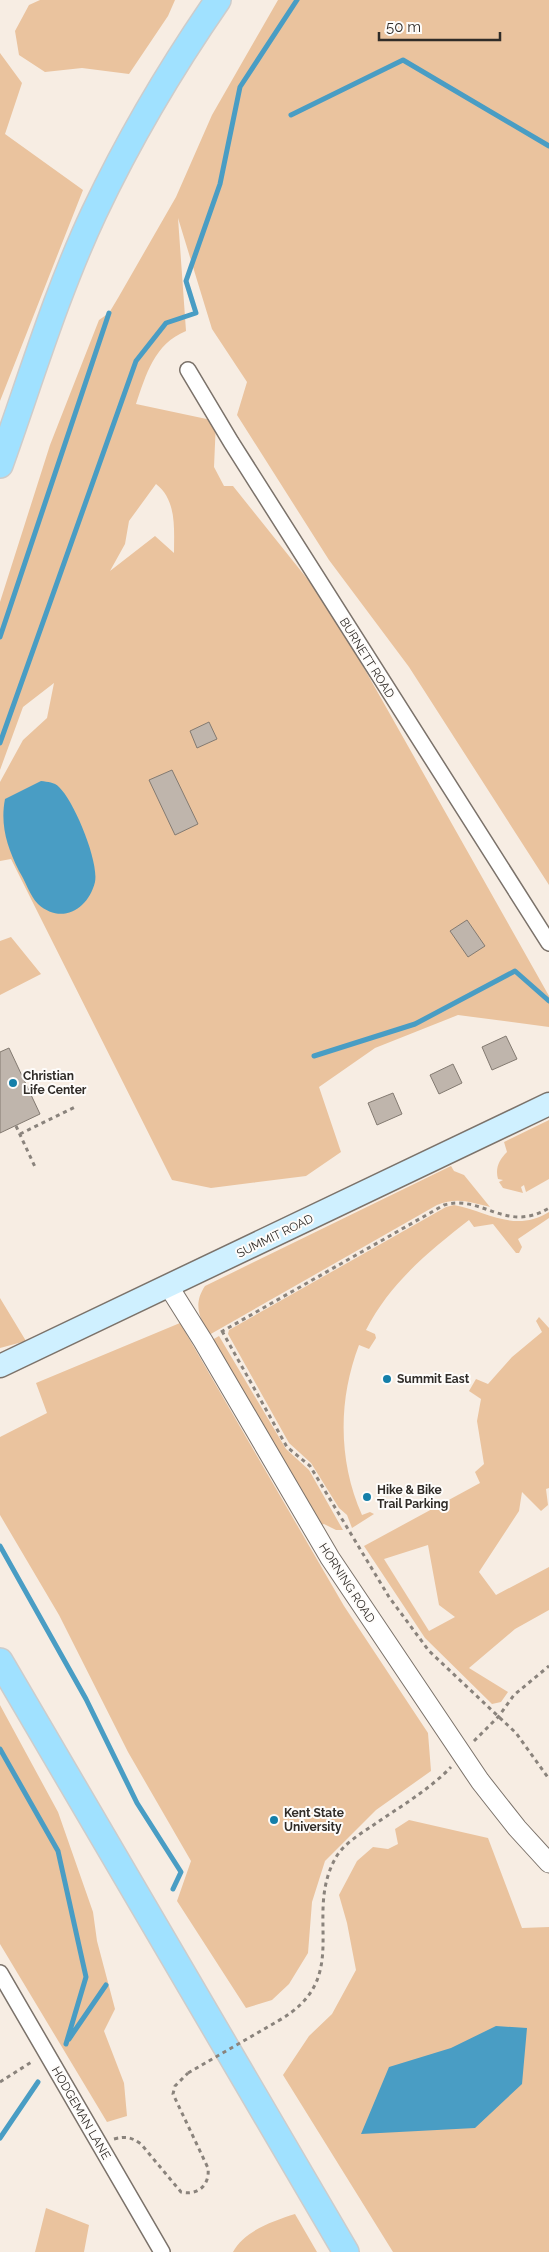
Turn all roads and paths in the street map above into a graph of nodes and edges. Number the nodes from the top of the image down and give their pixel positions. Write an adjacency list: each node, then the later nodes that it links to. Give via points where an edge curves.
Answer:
1 (218, 0): 3 (main road, via 142,120 94,214)
2 (188, 370): 4 (street, BURNETT ROAD)
3 (0, 465)
4 (549, 943)
5 (549, 1104): 11 (main road, SUMMIT ROAD)
6 (77, 1106): 8 (path)
7 (16, 1126): 8 (path)
8 (20, 1134): 9 (path)
9 (36, 1169)
10 (549, 1208): 12 (path, via 523,1218 455,1202 444,1205)
11 (169, 1287): 13 (street, HORNING ROAD); 14 (main road, SUMMIT ROAD)
12 (222, 1331): 13 (path); 17 (path, via 288,1447 310,1466 389,1598 429,1650)
13 (203, 1341): 21 (street, HORNING ROAD, via 330,1558 404,1671 480,1781)
14 (0, 1366)
15 (0, 1661): 27 (main road)
16 (549, 1666): 17 (path, via 514,1696)
17 (499, 1716): 18 (path); 20 (path, via 516,1733)
18 (470, 1746)
19 (452, 1766): 25 (path, bridge, via 362,1833 336,1858 325,1890 320,1973 300,2007 188,2073 175,2086 173,2094 208,2168 206,2184 190,2194 182,2192 133,2138 114,2139)
20 (549, 1779)
21 (549, 1863)
22 (0, 1973): 23 (street, HODGEMAN LANE)
23 (47, 2054): 24 (path); 25 (street, HODGEMAN LANE)
24 (0, 2082)
25 (101, 2147): 26 (street, HODGEMAN LANE)
26 (162, 2252)
27 (346, 2252)

